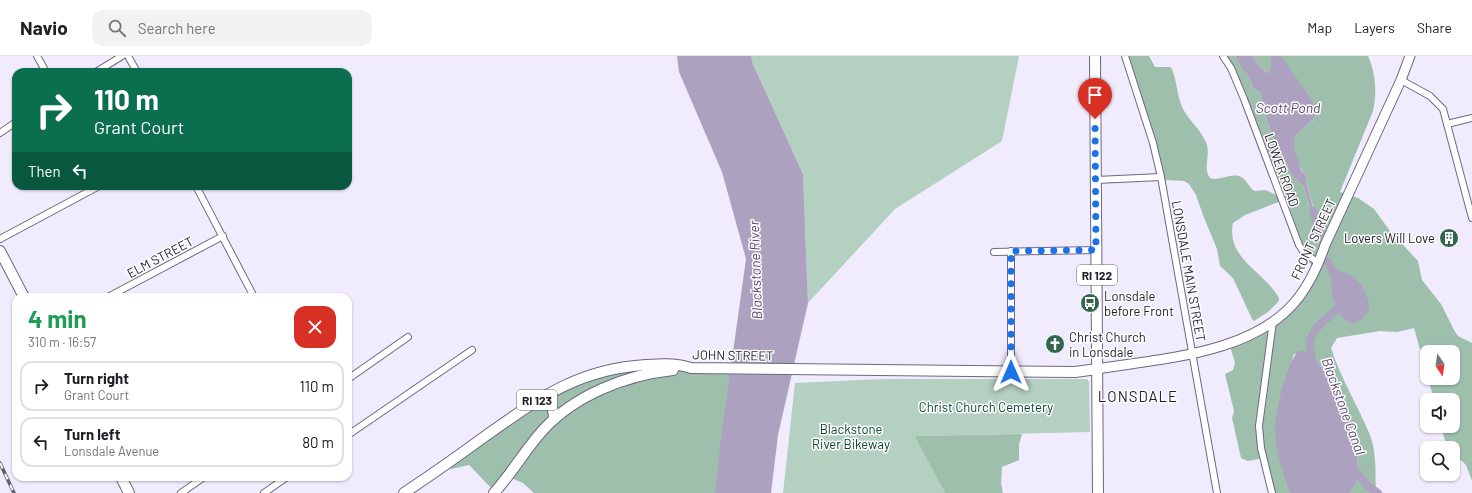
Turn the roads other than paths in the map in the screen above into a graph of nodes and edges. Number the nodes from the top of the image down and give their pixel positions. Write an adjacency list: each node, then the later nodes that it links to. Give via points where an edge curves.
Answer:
1 (37, 56): 8 (street)
2 (122, 56): 9 (street)
3 (128, 56): 10 (street)
4 (1095, 56): 17 (main road, RI 122)
5 (1125, 56): 16 (street, LONSDALE MAIN STREET, via 1153,143)
6 (1223, 56): 27 (street, LOWER ROAD, via 1244,99 1300,245 1304,253)
7 (1410, 56): 11 (main road, FRONT STREET / RI 123)
8 (44, 68)
9 (102, 68)
10 (135, 68)
11 (1401, 80): 13 (street, via 1436,100 1443,109); 27 (main road, FRONT STREET / RI 123, via 1325,245)
12 (1472, 118): 13 (street)
13 (1447, 124): 20 (street)
14 (12, 125): 15 (street)
15 (0, 133)
16 (1161, 177): 17 (street); 34 (street, LONSDALE MAIN STREET)
17 (1096, 180): 23 (main road, RI 122)
18 (92, 190): 22 (street)
19 (198, 190): 21 (street)
20 (1472, 218)
21 (223, 236): 29 (street, ELM STREET); 30 (street)
22 (0, 239)
23 (1096, 250): 25 (street); 37 (main road, RI 122)
24 (0, 251): 28 (main road)
25 (1011, 251): 26 (street); 38 (street)
26 (994, 252)
27 (1319, 264): 31 (main road, FRONT STREET / RI 123, via 1298,298)
28 (22, 293)
29 (116, 293)
30 (252, 293)
31 (1273, 321): 34 (main road, FRONT STREET / RI 123, via 1253,335); 54 (street, via 1259,426 1261,448)
32 (408, 337): 39 (street)
33 (472, 350): 43 (street)
34 (1192, 352): 37 (main road, FRONT STREET / RI 123); 53 (street, LONSDALE MAIN STREET)
35 (691, 368): 36 (main road, JOHN STREET / RI 123, via 656,364); 38 (main road, JOHN STREET / RI 123); 40 (main road, RI 123, via 658,372)
36 (613, 369): 40 (main road); 41 (main road, JOHN STREET / RI 123, via 575,380)
37 (1097, 369): 38 (main road, JOHN STREET / RI 123, via 1075,372); 52 (main road, RI 122)
38 (1011, 372)
39 (352, 375)
40 (610, 385): 42 (main road, RI 123, via 576,403)
41 (538, 399): 42 (main road, via 551,404); 50 (main road, JOHN STREET / RI 123)
42 (554, 419): 51 (main road, RI 123, via 534,440 517,466)
43 (352, 432)
44 (123, 481): 47 (main road)
45 (198, 481): 48 (street)
46 (281, 481): 49 (street)
47 (129, 493)
48 (181, 493)
49 (264, 493)
50 (404, 493)
51 (494, 493)
52 (1098, 493)
53 (1217, 493)
54 (1272, 493)

